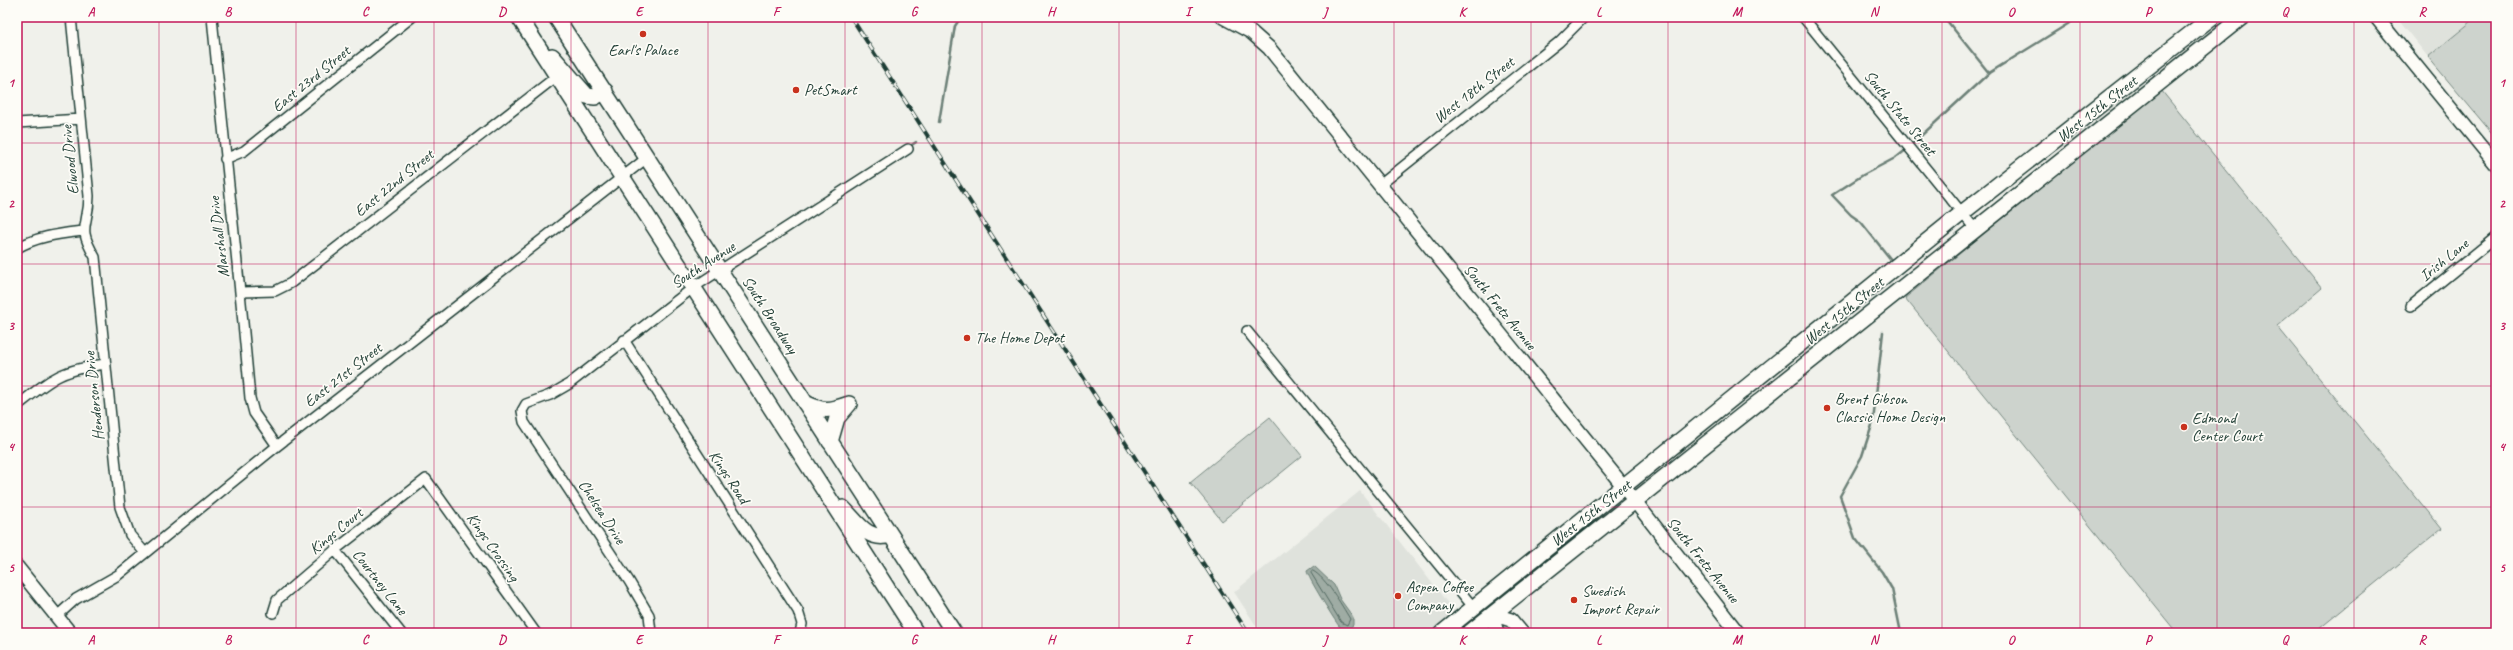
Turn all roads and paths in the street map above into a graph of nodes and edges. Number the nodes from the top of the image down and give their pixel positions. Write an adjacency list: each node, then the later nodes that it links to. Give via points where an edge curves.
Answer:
1 (71, 17): 15 (street, Elwood Drive)
2 (212, 17): 19 (street, Marshall Drive)
3 (412, 17): 19 (street, East 23rd Street, via 244,151)
4 (519, 17): 12 (main road)
5 (556, 17): 14 (main road, South Broadway)
6 (1223, 17): 22 (street, South Fretz Avenue, via 1262,40)
7 (1584, 17): 22 (street, West 18th Street, via 1548,51)
8 (1803, 17): 23 (street, South State Street)
9 (2212, 17): 23 (main road, West 15th Street)
10 (2242, 17): 24 (main road, West 15th Street)
11 (2376, 17): 20 (street)
12 (529, 32): 13 (main road); 14 (main road, via 587,96 595,97)
13 (557, 76): 21 (main road); 30 (street, East 22nd Street, via 292,283 275,290)
14 (605, 91): 18 (main road, South Broadway)
15 (81, 119): 16 (street); 25 (street, Elwood Drive, via 90,196)
16 (17, 124)
17 (908, 150): 28 (street, South Avenue)
18 (648, 157): 21 (street, East 21st Street); 28 (main road, South Broadway)
19 (225, 159): 30 (street, Marshall Drive)
20 (2496, 164)
21 (622, 176): 29 (main road); 39 (street, East 21st Street)
22 (1380, 185): 41 (street, South Fretz Avenue)
23 (1962, 214): 24 (street, South State Street); 41 (main road, West 15th Street)
24 (1974, 229): 43 (main road, West 15th Street)
25 (83, 231): 27 (street, via 52,235 30,241); 34 (street, Henderson Drive, via 95,257)
26 (2496, 237): 31 (street, Irish Lane)
27 (17, 248)
28 (721, 271): 29 (street, South Avenue); 35 (main road, South Broadway)
29 (694, 287): 33 (street, South Avenue); 42 (main road)
30 (241, 292): 39 (street, Marshall Drive, via 250,398 254,413)
31 (2411, 306)
32 (1248, 331): 48 (street)
33 (624, 340): 37 (street, South Avenue, via 569,384 526,404); 56 (street, Kings Road, via 798,611 802,624)
34 (106, 364): 36 (street, via 63,372); 46 (street, Henderson Drive, via 120,507 130,535)
35 (805, 403): 38 (main road, South Broadway); 38 (main road, via 821,410 849,404 837,418)
36 (17, 406)
37 (522, 411): 55 (street, Chelsea Drive, via 524,422 637,595 649,616)
38 (830, 442): 44 (main road, South Broadway)
39 (277, 446): 46 (street, East 21st Street)
40 (426, 479): 45 (street, Kings Court); 54 (street, Kings Crossing)
41 (1624, 487): 43 (street, South Fretz Avenue); 48 (main road, West 15th Street)
42 (827, 494): 44 (main road, via 869,535); 57 (main road)
43 (1634, 502): 50 (main road, West 15th Street); 63 (street, South Fretz Avenue)
44 (890, 535): 58 (main road, South Broadway)
45 (335, 550): 49 (street, Kings Court, via 277,600); 53 (street, Courtney Lane)
46 (145, 553): 51 (street, East 21st Street, via 118,575 76,599)
47 (17, 568): 51 (street)
48 (1474, 608): 50 (main road); 59 (main road, West 15th Street)
49 (273, 613)
50 (1492, 614): 60 (main road, West 15th Street); 61 (street); 62 (street, via 1511,620)
51 (57, 616): 52 (street)
52 (70, 633)
53 (401, 633)
54 (536, 633)
55 (651, 633)
56 (800, 633)
57 (916, 633)
58 (954, 633)
59 (1442, 633)
60 (1469, 633)
61 (1497, 633)
62 (1522, 633)
63 (1738, 633)

